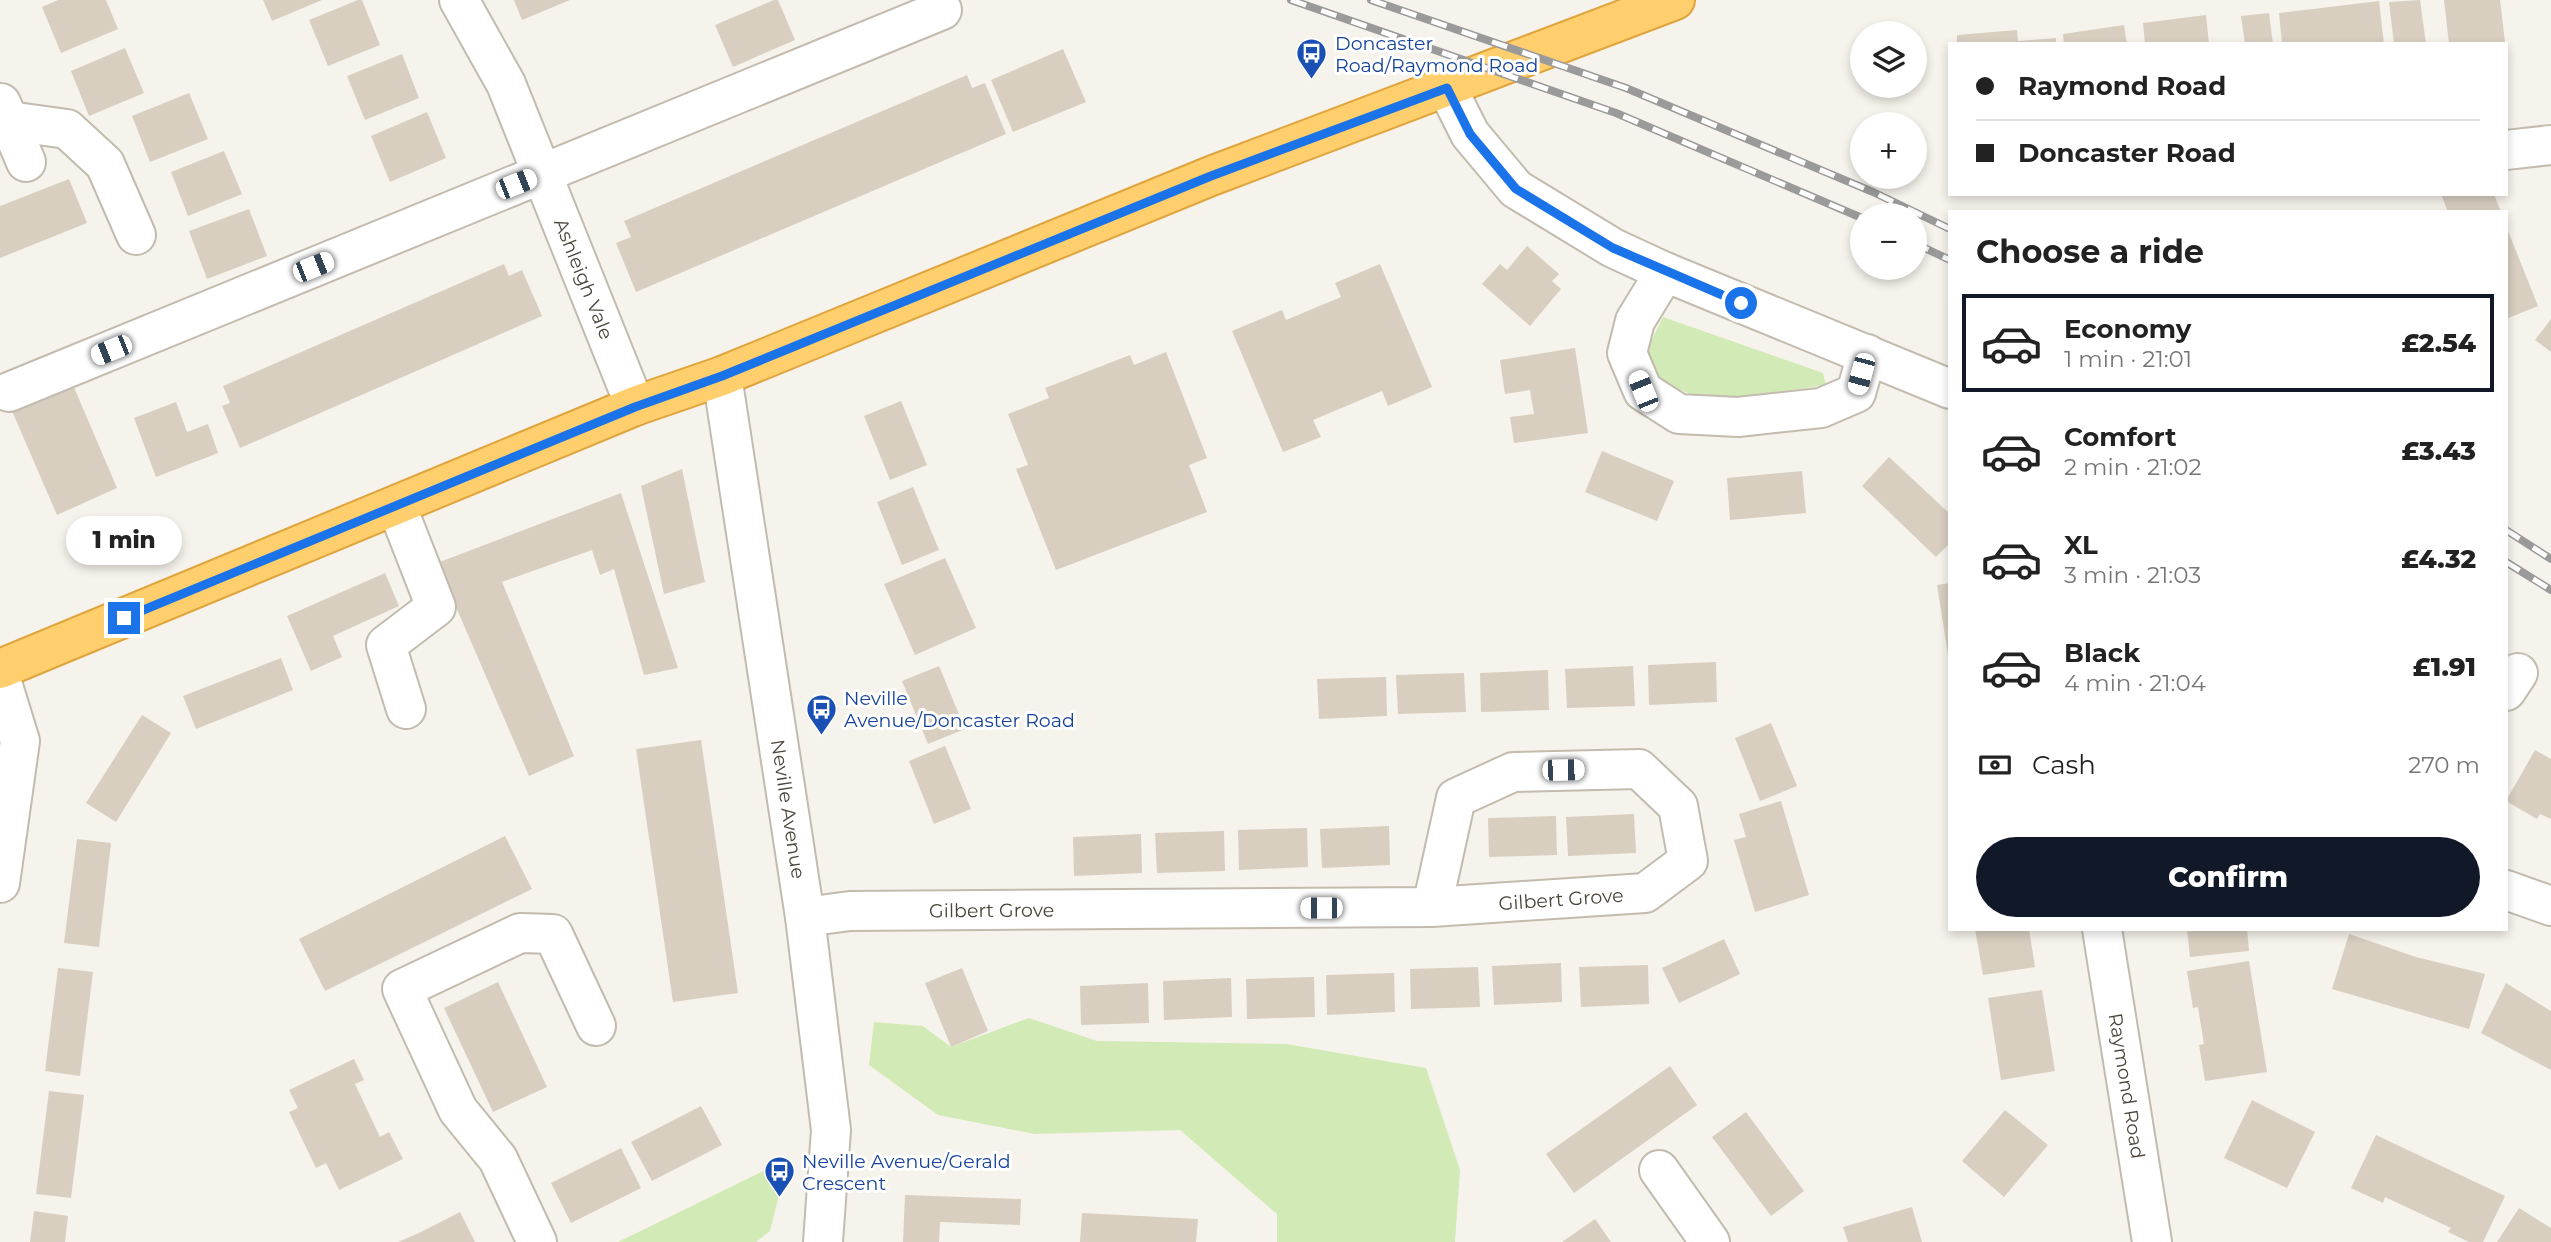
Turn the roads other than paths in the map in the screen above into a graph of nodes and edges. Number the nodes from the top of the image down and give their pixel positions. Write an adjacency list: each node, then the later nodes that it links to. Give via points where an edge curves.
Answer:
1 (459, 0): 9 (street, Ashleigh Vale, via 506,84)
2 (1675, 0): 4 (highway)
3 (942, 10): 9 (street)
4 (1447, 88): 11 (street, via 1470,134 1516,189 1613,248); 13 (highway, via 1211,176)
5 (5, 111): 8 (street); 10 (street, via 67,129 105,164)
6 (2551, 145): 7 (street)
7 (2508, 150)
8 (26, 162)
9 (541, 174): 15 (street); 16 (street, Ashleigh Vale)
10 (136, 234)
11 (1665, 272): 12 (street); 12 (street, via 1635,321 1628,353 1643,391 1679,414 1738,418 1821,408 1856,393)
12 (1867, 354): 14 (street)
13 (722, 376): 16 (highway); 25 (street, Neville Avenue)
14 (1948, 388)
15 (9, 392)
16 (635, 407): 17 (highway)
17 (397, 507): 18 (highway); 20 (street, via 436,607 386,645)
18 (0, 669)
19 (0, 676): 21 (street, via 20,741)
20 (406, 709)
21 (0, 883)
22 (2508, 891): 23 (street)
23 (2551, 906)
24 (1432, 907): 24 (street, Gilbert Grove, via 1455,798 1513,772 1639,769 1678,806 1688,861 1645,893); 25 (street, Gilbert Grove, via 850,911)
25 (805, 917): 30 (street, Neville Avenue, via 831,1130)
26 (2102, 931): 32 (street, Raymond Road)
27 (596, 1026): 29 (street, via 553,934 520,933 401,989 458,1110 498,1159)
28 (1659, 1170): 31 (street)
29 (537, 1242)
30 (823, 1242)
31 (1710, 1242)
32 (2152, 1242)

